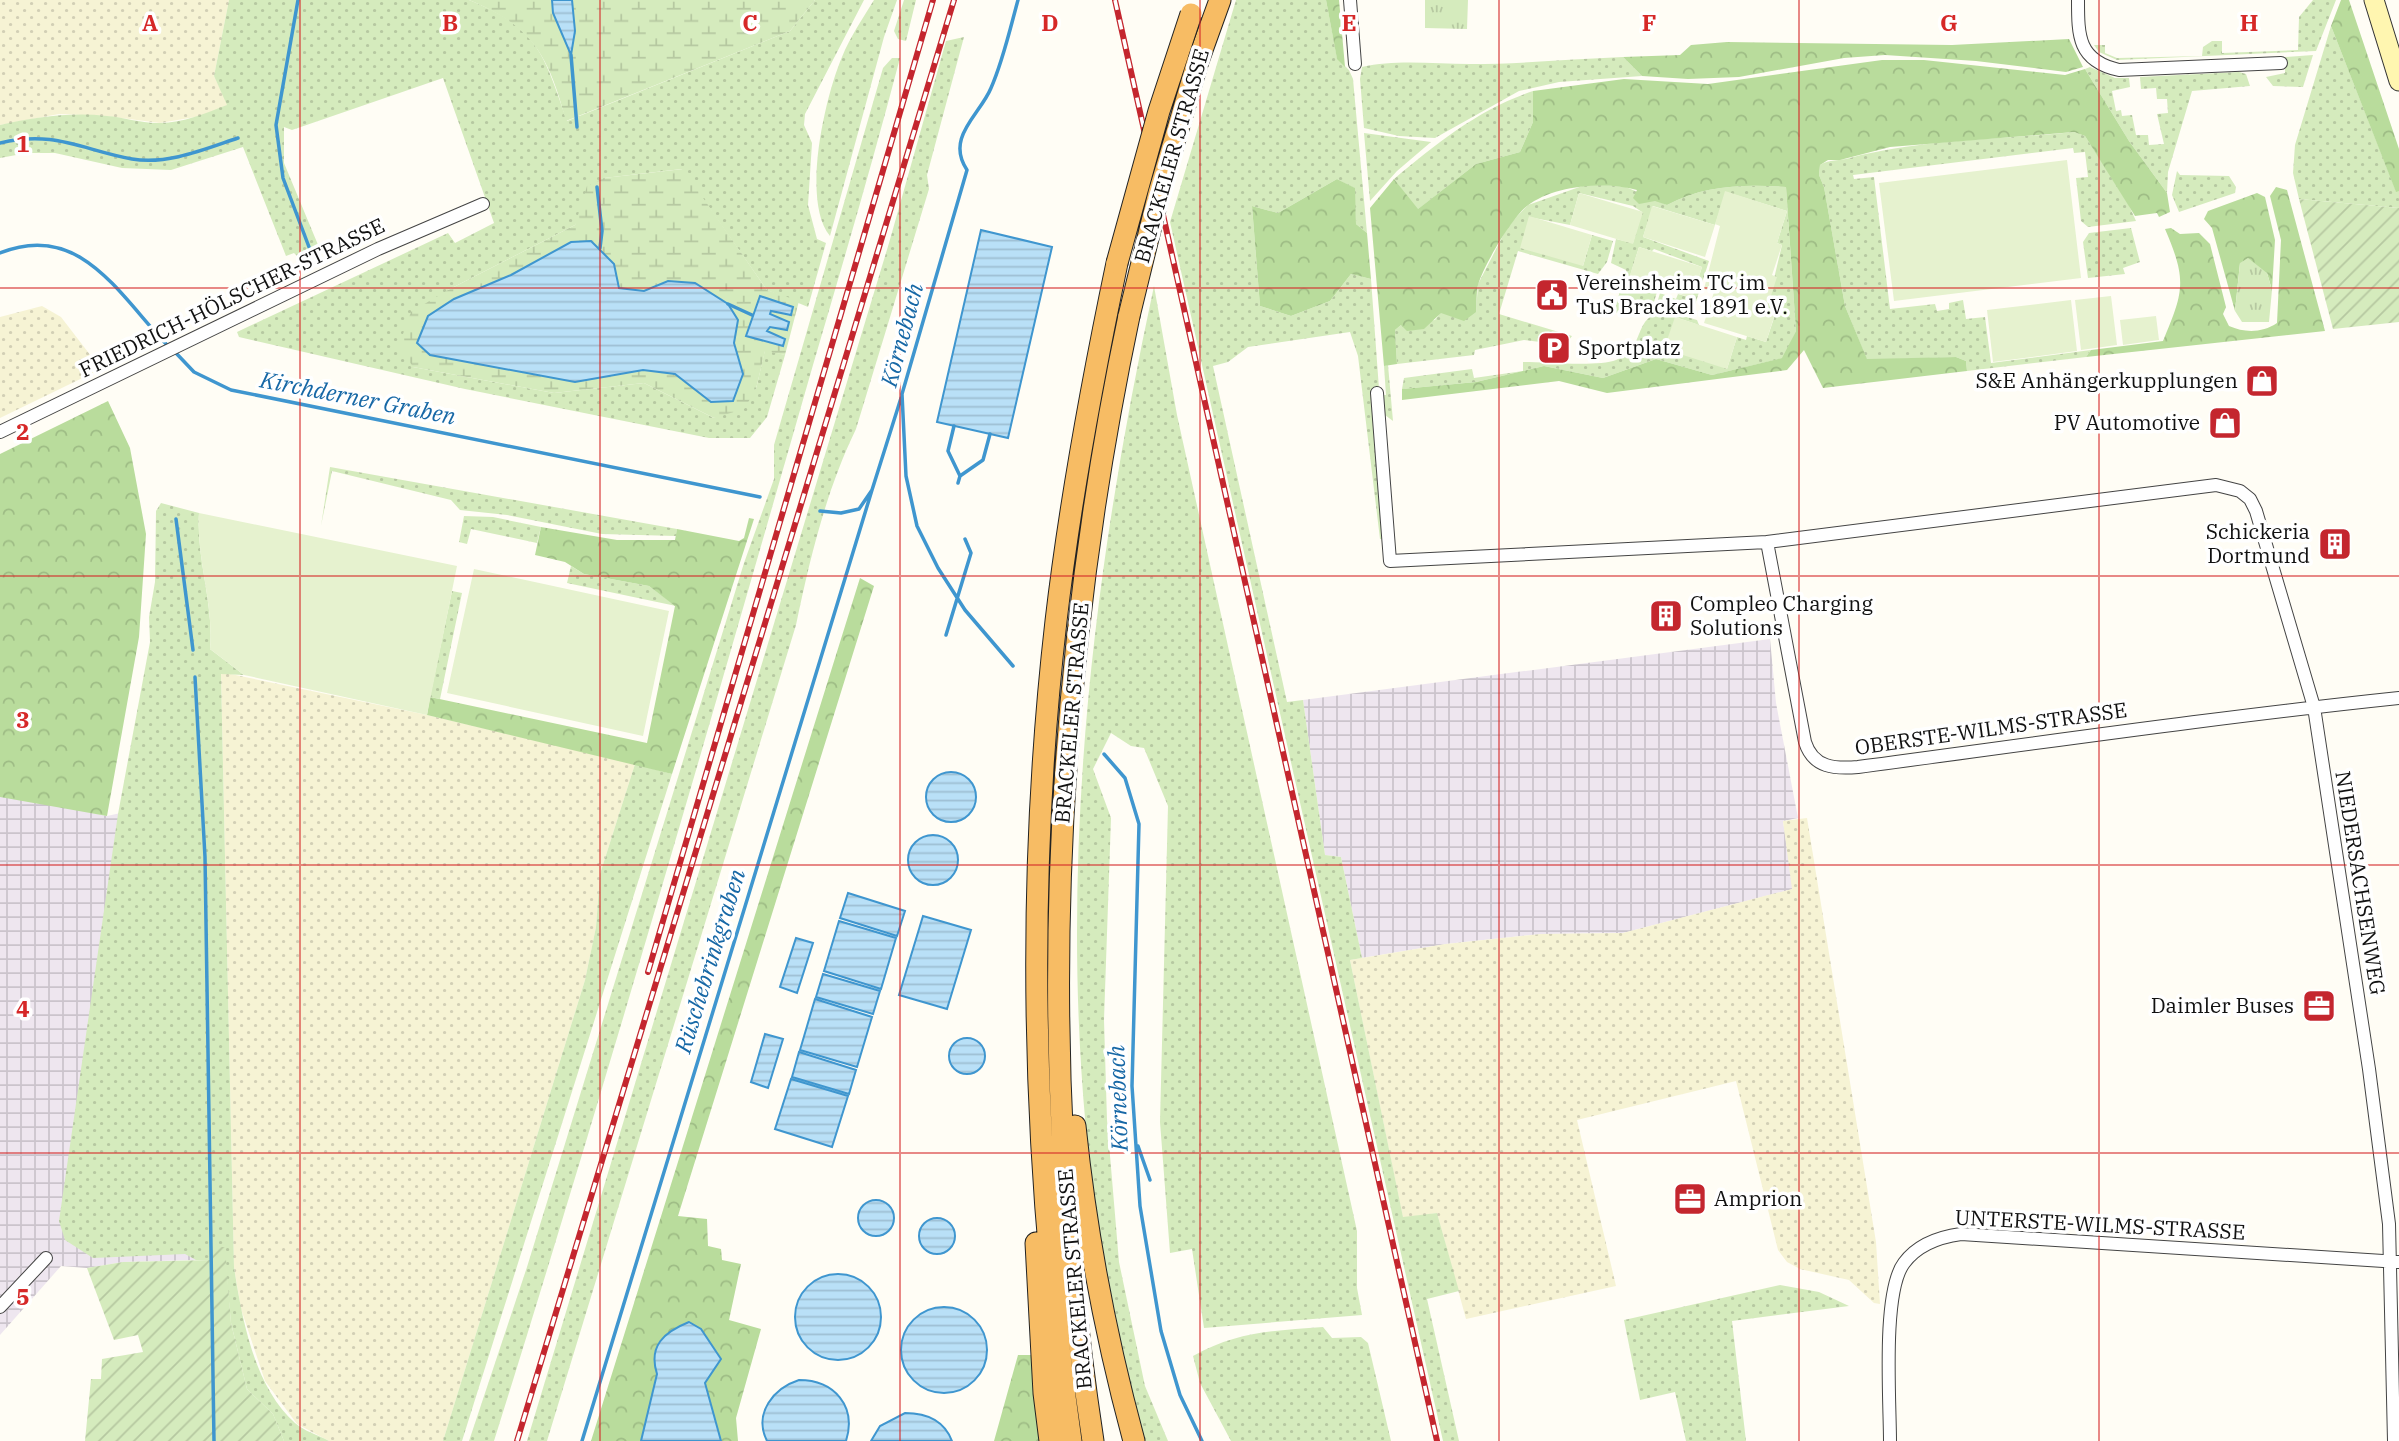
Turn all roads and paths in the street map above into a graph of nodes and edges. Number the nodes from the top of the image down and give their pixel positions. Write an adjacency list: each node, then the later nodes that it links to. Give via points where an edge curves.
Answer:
1 (1220, 0): 15 (highway, BRACKELER STRASSE, bridge, via 1159,193 1101,461 1080,610 1063,814)
2 (1349, 0): 7 (street)
3 (2078, 0): 6 (street, via 2078,30 2084,48 2108,67)
4 (2374, 0): 8 (main road)
5 (1194, 7): 16 (highway, BRACKELER STRASSE, bridge, via 1159,111 1117,263 1086,421 1055,636 1039,840)
6 (2281, 63)
7 (1354, 64)
8 (2399, 81)
9 (483, 204): 11 (street, FRIEDRICH-HÖLSCHER-STRASSE, via 378,249)
10 (1377, 393): 12 (street, via 1390,561)
11 (0, 432)
12 (1767, 542): 14 (street, via 2231,486 2250,499 2256,511); 14 (street, OBERSTE-WILMS-STRASSE, via 1805,742 1813,758 1831,767)
13 (2399, 698): 14 (street, OBERSTE-WILMS-STRASSE)
14 (2314, 707): 18 (street, NIEDERSACHSENWEG)
15 (1059, 978): 22 (highway, BRACKELER STRASSE, via 1059,1090 1070,1252); 23 (highway, via 1089,1232)
16 (1040, 1032): 20 (highway, via 1032,1082 1032,1145); 21 (highway, BRACKELER STRASSE, via 1050,1243)
17 (46, 1258): 19 (street)
18 (2394, 1261): 24 (street, UNTERSTE-WILMS-STRASSE, via 1942,1236 1904,1263 1893,1291); 25 (street, NIEDERSACHSENWEG)
19 (0, 1307)
20 (1050, 1441)
21 (1071, 1441)
22 (1093, 1441)
23 (1134, 1441)
24 (1890, 1441)
25 (2394, 1441)

